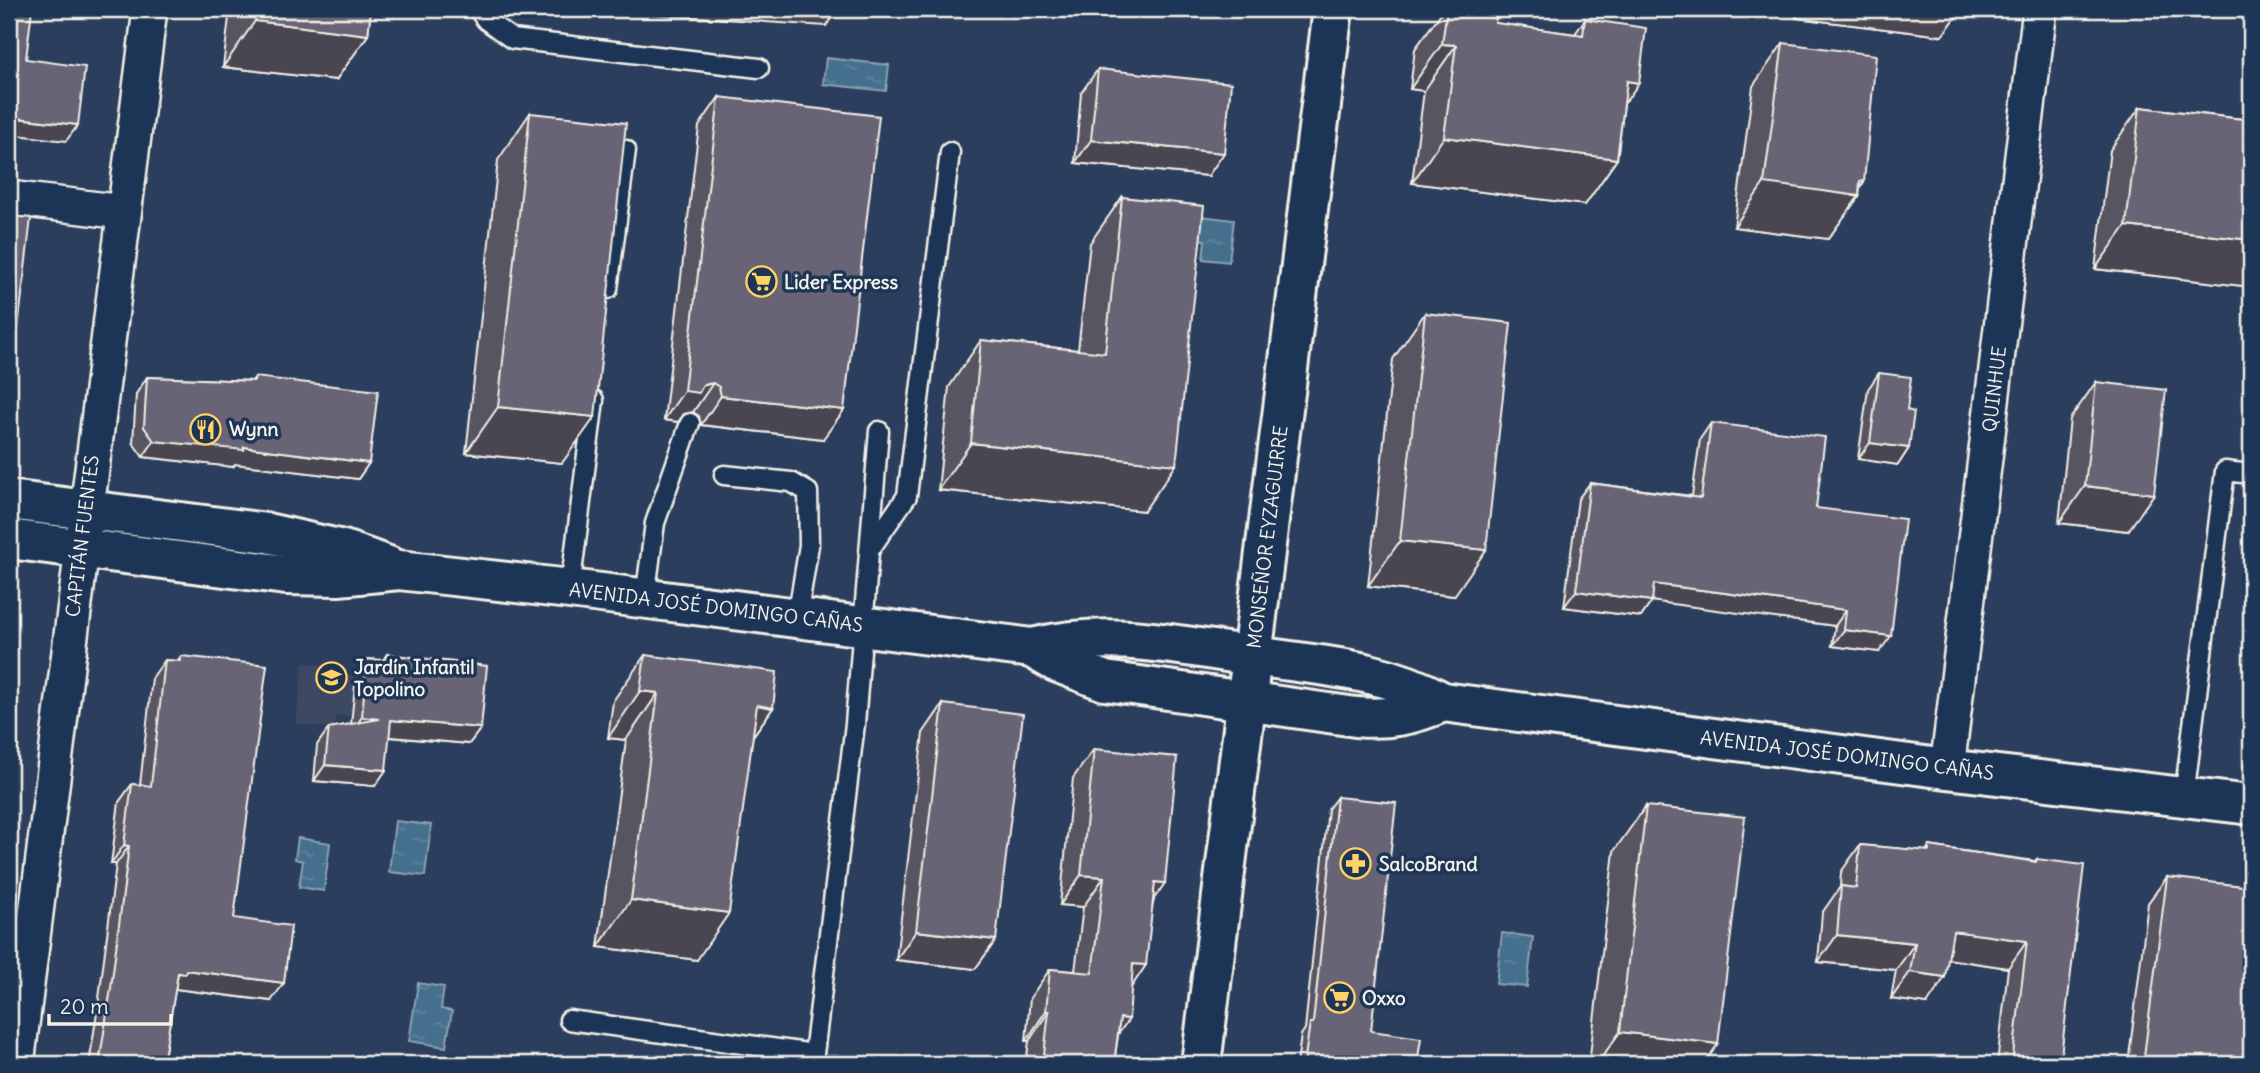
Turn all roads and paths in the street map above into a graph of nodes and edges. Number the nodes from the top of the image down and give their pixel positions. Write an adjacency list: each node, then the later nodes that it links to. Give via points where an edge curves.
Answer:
1 (150, 9): 9 (street, CAPITÁN FUENTES)
2 (478, 9): 5 (lane, via 512,39)
3 (1333, 9): 27 (street, MONSEÑOR EYZAGUIRRE)
4 (2040, 9): 30 (street, QUINHUE)
5 (759, 68)
6 (626, 150): 10 (lane)
7 (950, 152): 20 (lane, via 907,496)
8 (9, 198): 9 (street)
9 (123, 212): 17 (street, CAPITÁN FUENTES)
10 (605, 312)
11 (596, 379): 22 (lane)
12 (690, 423): 23 (lane, via 655,523)
13 (879, 431): 20 (lane)
14 (2251, 474): 31 (lane, via 2225,471)
15 (724, 475): 24 (lane, via 791,482 808,492 809,545)
16 (9, 500): 17 (street, AVENIDA JOSÉ DOMINGO CAÑAS)
17 (85, 509): 19 (street, CAPITÁN FUENTES); 21 (street, AVENIDA JOSÉ DOMINGO CAÑAS, via 305,540)
18 (9, 539): 19 (street, AVENIDA JOSÉ DOMINGO CAÑAS)
19 (80, 549): 21 (street, AVENIDA JOSÉ DOMINGO CAÑAS, via 286,575); 34 (street, CAPITÁN FUENTES)
20 (870, 549): 25 (lane)
21 (400, 570): 22 (street, AVENIDA JOSÉ DOMINGO CAÑAS)
22 (570, 589): 23 (street, AVENIDA JOSÉ DOMINGO CAÑAS)
23 (645, 598): 24 (street, AVENIDA JOSÉ DOMINGO CAÑAS)
24 (797, 618): 25 (street, AVENIDA JOSÉ DOMINGO CAÑAS)
25 (864, 626): 26 (street, AVENIDA JOSÉ DOMINGO CAÑAS); 33 (lane, via 814,1054)
26 (1031, 648): 27 (street, AVENIDA JOSÉ DOMINGO CAÑAS, via 1110,638); 28 (street, AVENIDA JOSÉ DOMINGO CAÑAS, via 1105,681)
27 (1253, 656): 28 (street, MONSEÑOR EYZAGUIRRE); 29 (street, AVENIDA JOSÉ DOMINGO CAÑAS, via 1364,671 1404,682)
28 (1246, 702): 29 (street, AVENIDA JOSÉ DOMINGO CAÑAS, via 1378,719 1401,717); 35 (street, MONSEÑOR EYZAGUIRRE)
29 (1443, 702): 30 (street, AVENIDA JOSÉ DOMINGO CAÑAS)
30 (1948, 769): 31 (street, AVENIDA JOSÉ DOMINGO CAÑAS)
31 (2184, 797): 32 (street, AVENIDA JOSÉ DOMINGO CAÑAS)
32 (2251, 805)
33 (569, 1020)
34 (17, 1064)
35 (1201, 1064)

